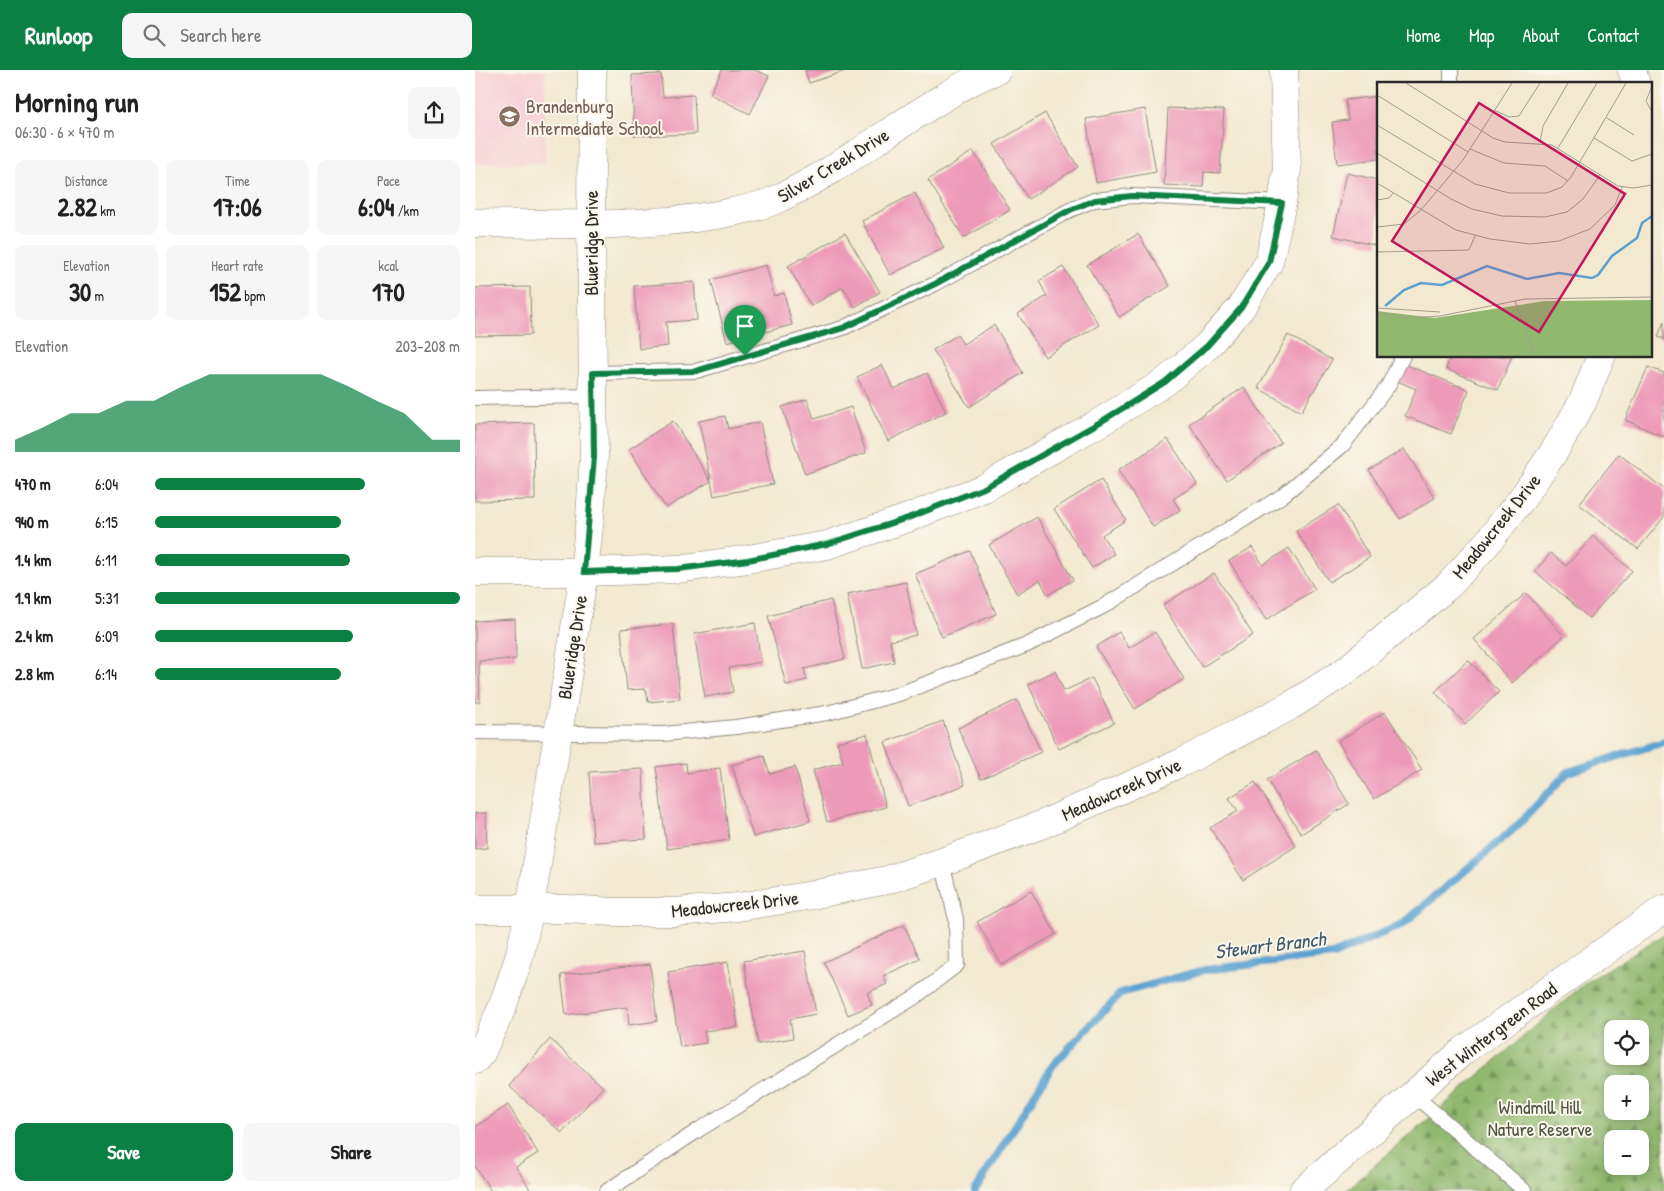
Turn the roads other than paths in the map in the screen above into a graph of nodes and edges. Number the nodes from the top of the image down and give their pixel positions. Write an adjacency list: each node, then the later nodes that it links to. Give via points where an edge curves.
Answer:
1 (592, 70): 6 (street, Blueridge Drive)
2 (1284, 70): 4 (street, via 1287,169)
3 (984, 72): 6 (street, Silver Creek Drive, via 814,180 774,201 689,219)
4 (1282, 203): 9 (lane, via 1132,196 1095,200 843,328 696,371); 12 (street, via 1269,262 1241,308 1207,346 1165,382 984,488 908,518 827,544 748,560 678,569)
5 (475, 223): 6 (street, Silver Creek Drive)
6 (591, 225): 9 (street, Blueridge Drive)
7 (1402, 358): 14 (lane, via 1389,386 1343,445 1282,496 1104,606 1027,645 899,694 827,713 663,734)
8 (1600, 358): 15 (street, Meadowcreek Drive, via 1583,401 1555,450 1487,544 1449,585 1344,672 1289,706 1185,761 1043,824)
9 (593, 384): 10 (lane); 12 (street, Blueridge Drive, via 594,457)
10 (475, 398)
11 (475, 572): 12 (street)
12 (584, 572): 14 (street, Blueridge Drive)
13 (475, 732): 14 (lane)
14 (558, 733): 16 (street, Blueridge Drive)
15 (942, 862): 16 (street, Meadowcreek Drive, via 887,880 737,907 657,912); 21 (lane, via 956,919 957,965 915,997)
16 (530, 908): 17 (street, Meadowcreek Drive); 19 (street, Blueridge Drive, via 519,958 502,1008)
17 (475, 909)
18 (1664, 909): 20 (street, West Wintergreen Road, via 1463,1051)
19 (475, 1060)
20 (1413, 1094): 22 (street, West Wintergreen Road); 23 (lane)
21 (607, 1191)
22 (1303, 1191)
23 (1525, 1191)

